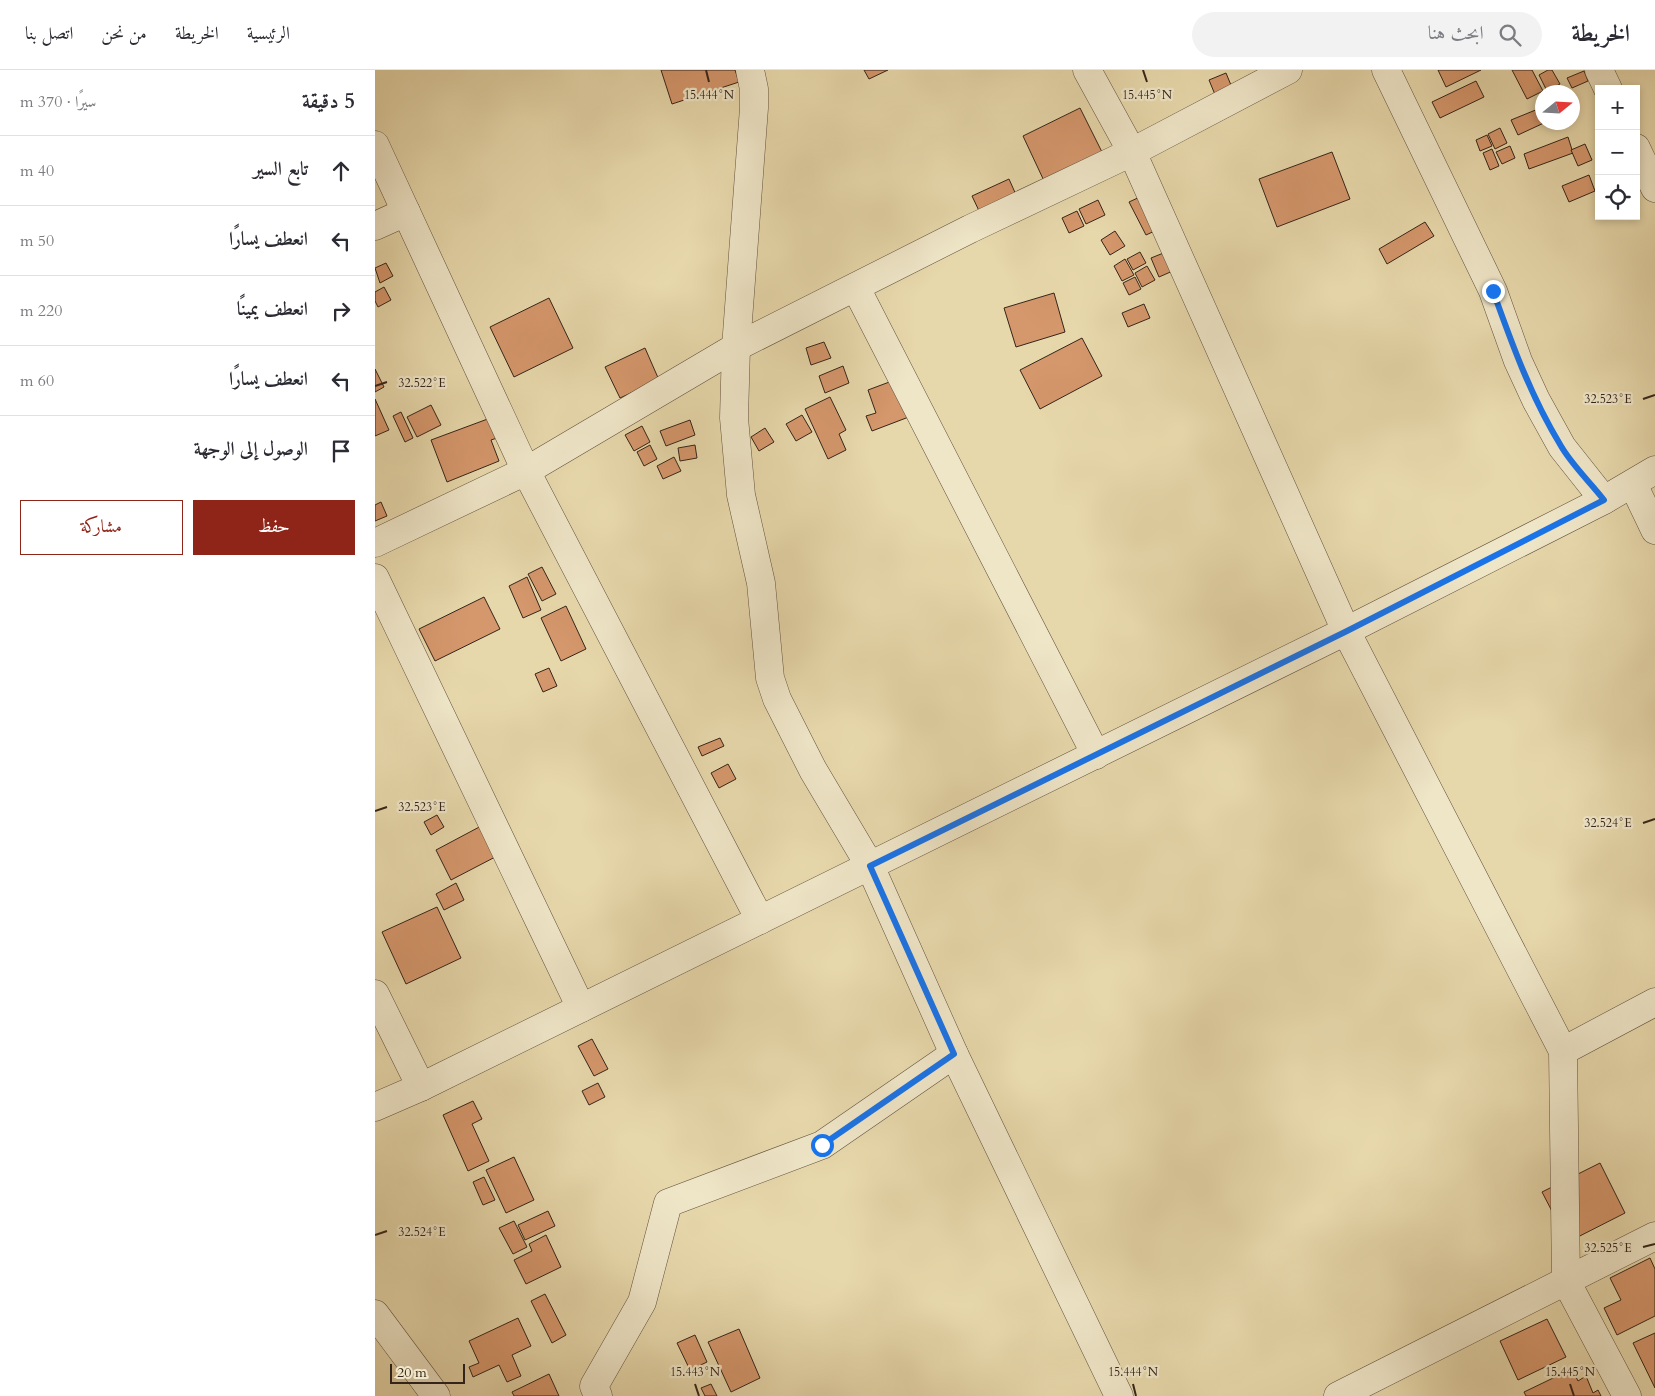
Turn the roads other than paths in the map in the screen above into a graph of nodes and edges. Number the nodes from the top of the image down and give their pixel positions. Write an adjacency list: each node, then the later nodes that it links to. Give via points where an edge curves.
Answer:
1 (750, 70): 14 (street, via 754,108)
2 (1087, 70): 8 (street)
3 (1288, 70): 8 (street)
4 (1386, 70): 17 (street, via 1493,291 1536,400 1561,447)
5 (1599, 70): 6 (street)
6 (1606, 85)
7 (375, 145): 11 (street)
8 (1132, 152): 13 (street, via 970,229); 21 (street)
9 (1640, 156): 10 (street)
10 (1655, 188)
11 (406, 212): 12 (street); 15 (street)
12 (375, 226)
13 (856, 288): 14 (street); 22 (street)
14 (736, 347): 15 (street); 23 (street, via 734,418 741,495 761,583 770,678 777,699 813,770)
15 (526, 471): 19 (street); 24 (street)
16 (1644, 477): 17 (street); 18 (street)
17 (1604, 500): 21 (street)
18 (1655, 530)
19 (375, 543)
20 (375, 578): 27 (street)
21 (1347, 631): 22 (street); 28 (street)
22 (1096, 755): 23 (street)
23 (870, 866): 24 (street); 29 (street)
24 (760, 920): 27 (street)
25 (375, 994): 30 (street)
26 (1655, 1002): 28 (street)
27 (581, 1008): 30 (street)
28 (1563, 1051): 33 (street)
29 (954, 1054): 36 (street, via 822,1145 667,1203 642,1302 594,1386); 37 (street)
30 (421, 1086): 31 (street)
31 (375, 1107)
32 (1655, 1236): 33 (street)
33 (1565, 1281): 38 (street); 39 (street)
34 (375, 1314): 35 (street)
35 (436, 1396)
36 (599, 1396)
37 (1119, 1396)
38 (1338, 1396)
39 (1627, 1396)

